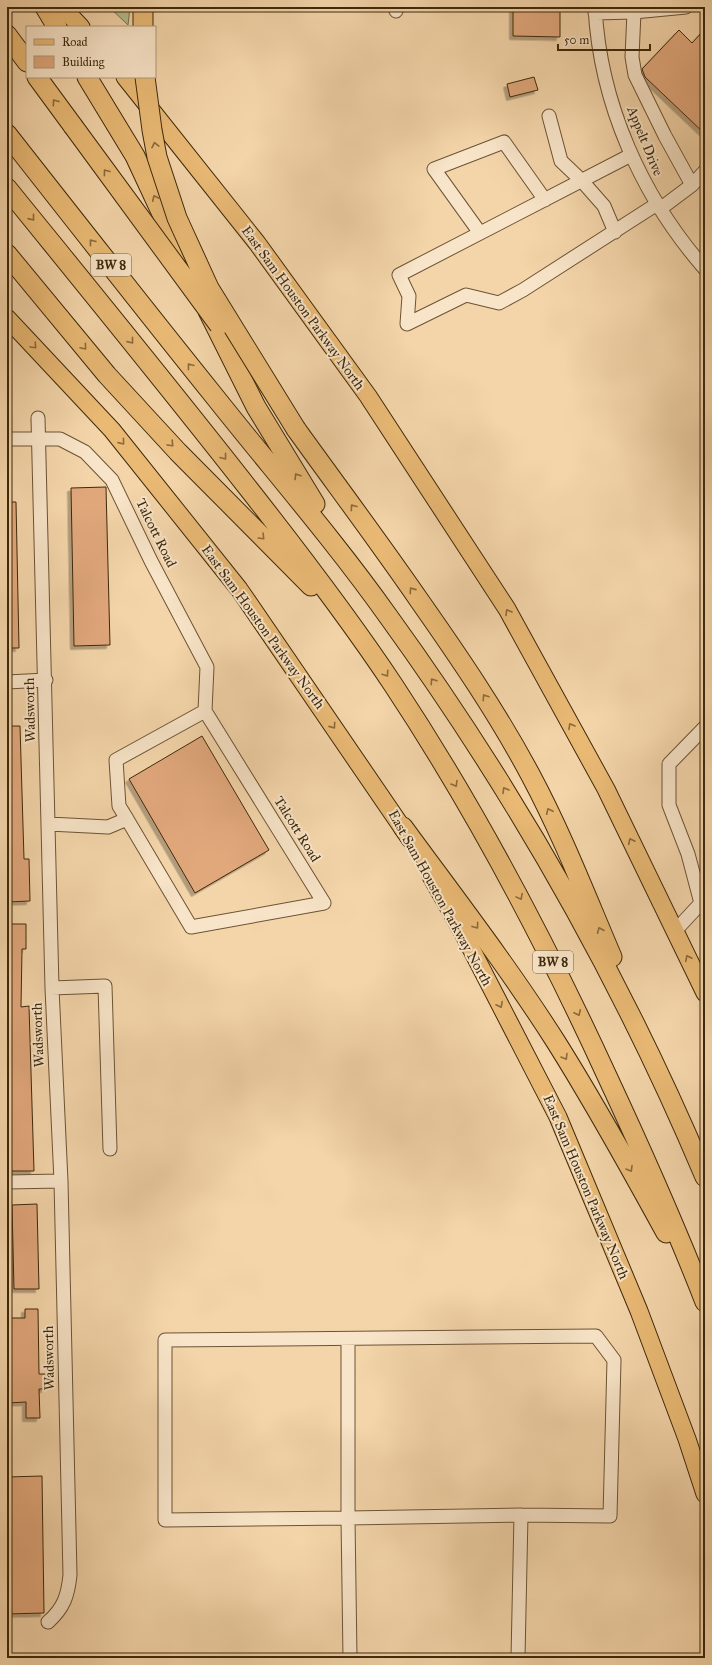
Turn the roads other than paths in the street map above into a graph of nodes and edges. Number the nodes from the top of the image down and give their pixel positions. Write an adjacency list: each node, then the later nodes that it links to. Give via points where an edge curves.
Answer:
1 (45, 7): 7 (highway)
2 (62, 7): 8 (main road)
3 (144, 7): 9 (highway)
4 (686, 7): 6 (street)
5 (595, 10): 6 (street); 18 (street, Appelt Drive, via 605,76)
6 (634, 12): 21 (street, via 632,57 635,75)
7 (56, 26)
8 (79, 26)
9 (143, 26)
10 (7, 35): 11 (highway)
11 (26, 61)
12 (38, 78): 33 (highway, one-way to 12, bridge)
13 (88, 78): 36 (highway, one-way to 13, via 316,506 256,407 135,156)
14 (126, 78): 45 (main road, East Sam Houston Parkway North, one-way to 14, via 606,789 502,603 368,396 257,243)
15 (145, 78): 33 (highway, one-way to 15, bridge, via 209,288 177,218 157,157)
16 (549, 116): 20 (street, via 561,161)
17 (7, 134): 36 (highway, BW 8, one-way to 17)
18 (631, 155): 20 (street); 24 (street, Appelt Drive)
19 (705, 171): 21 (street)
20 (582, 181): 23 (street); 25 (street, via 604,206)
21 (692, 185): 24 (street)
22 (7, 188): 37 (highway, BW 8, one-way to 37, via 192,415)
23 (545, 200): 26 (street); 26 (street, via 504,142 434,169)
24 (658, 207): 25 (street); 29 (street, Appelt Drive)
25 (615, 232): 26 (street, via 499,303 466,295 406,324 408,296 399,275)
26 (480, 233)
27 (7, 241): 30 (highway)
28 (7, 254): 30 (highway)
29 (705, 269)
30 (24, 274): 37 (highway, one-way to 37, via 107,375 178,452)
31 (7, 318): 44 (main road, East Sam Houston Parkway North, one-way to 44, via 112,430 239,588)
32 (38, 418): 35 (street, Wadsworth)
33 (296, 429): 48 (highway, one-way to 33, via 563,843 531,775 466,668)
34 (7, 439): 35 (street, Talcott Road)
35 (40, 439): 38 (street, Wadsworth); 40 (street, Talcott Road, via 60,439 85,452 112,480 207,667)
36 (387, 614): 48 (highway, BW 8, one-way to 36, via 614,985 542,854 505,790)
37 (364, 642): 53 (highway, BW 8, one-way to 53, via 458,788 548,952 646,1159)
38 (46, 680): 39 (street); 43 (street, Wadsworth)
39 (7, 682)
40 (205, 711): 42 (street, via 116,760 119,806); 42 (street, Talcott Road, via 324,903 191,928)
41 (705, 727): 45 (street, via 669,764 669,805 688,854 700,903)
42 (126, 819): 43 (street, via 108,826)
43 (49, 824): 46 (street, Wadsworth)
44 (403, 827): 54 (highway, one-way to 54, via 555,1041 630,1167); 56 (main road, East Sam Houston Parkway North, one-way to 56, via 462,931 558,1117 639,1310)
45 (675, 931): 47 (main road, East Sam Houston Parkway North, one-way to 45)
46 (52, 988): 49 (street, via 104,986); 51 (street, Wadsworth)
47 (705, 993)
48 (687, 1134): 50 (highway, BW 8)
49 (110, 1148)
50 (705, 1177)
51 (61, 1181): 52 (street); 59 (street, Wadsworth, via 70,1574 66,1597 58,1614)
52 (7, 1182)
53 (705, 1302)
54 (705, 1307)
55 (348, 1339): 57 (street, via 596,1336 614,1360 610,1516); 58 (street); 58 (street, via 165,1340 165,1520)
56 (705, 1494)
57 (521, 1515): 58 (street); 61 (street)
58 (348, 1518): 60 (street)
59 (48, 1622)
60 (350, 1658)
61 (518, 1658)

